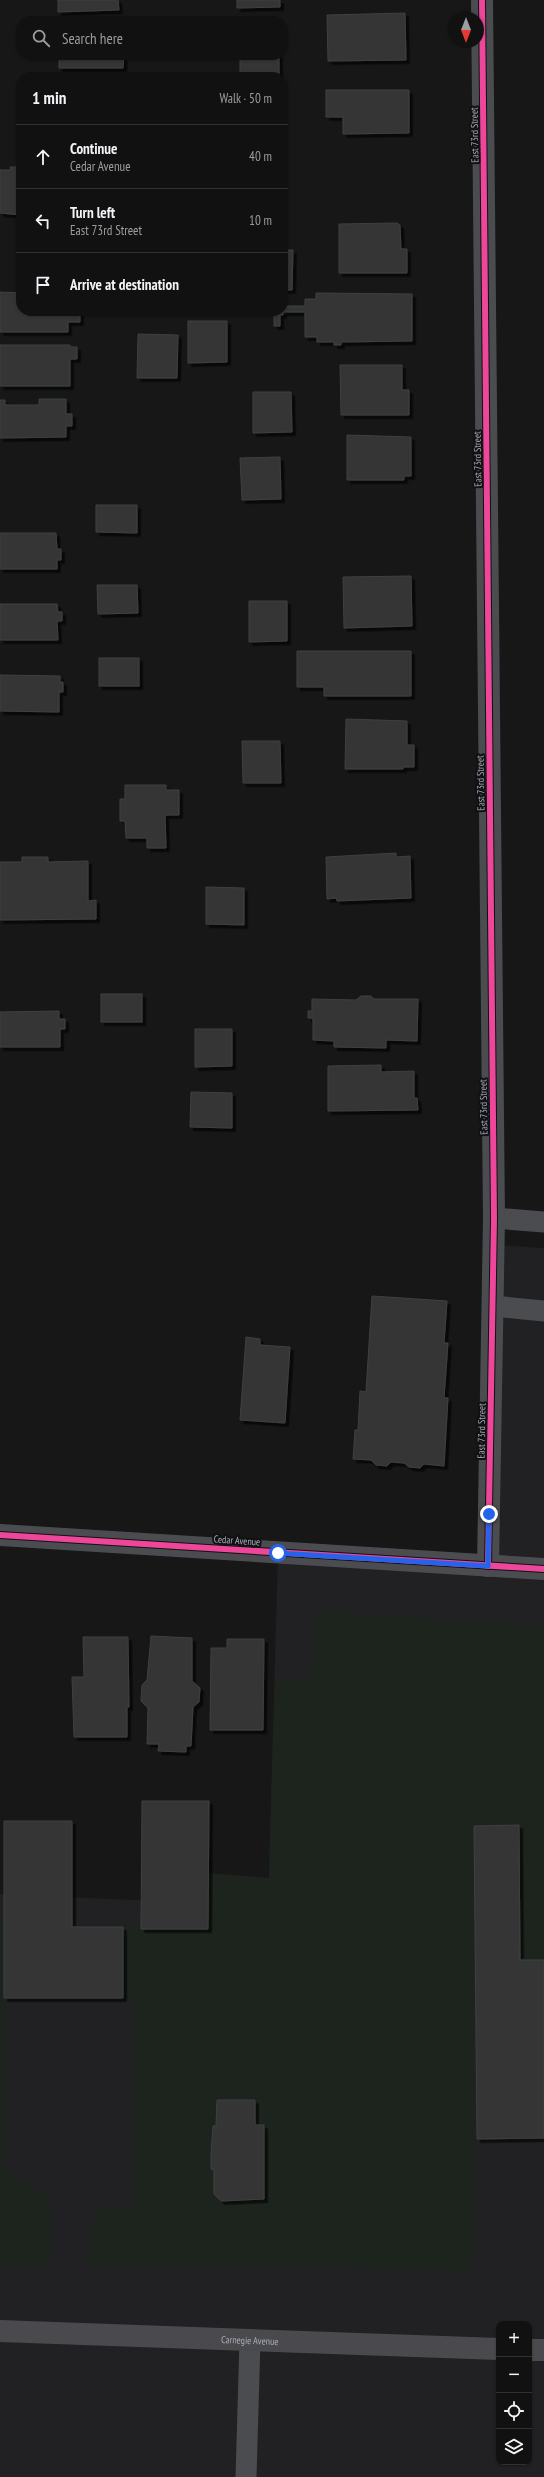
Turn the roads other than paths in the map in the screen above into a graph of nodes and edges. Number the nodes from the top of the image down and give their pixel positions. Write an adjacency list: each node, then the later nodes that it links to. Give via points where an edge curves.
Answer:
1 (482, 0): 2 (street, East 73rd Street)
2 (494, 1218): 3 (lane); 4 (street, East 73rd Street)
3 (544, 1222)
4 (493, 1306): 5 (lane); 7 (street, East 73rd Street)
5 (544, 1312)
6 (0, 1535): 7 (street, Cedar Avenue)
7 (488, 1566): 8 (street, Cedar Avenue)
8 (544, 1570)
9 (0, 2331): 10 (main road, Carnegie Avenue)
10 (250, 2340): 11 (main road, Carnegie Avenue); 14 (lane)
11 (496, 2349)
12 (532, 2350): 13 (main road)
13 (544, 2350)
14 (246, 2477)

